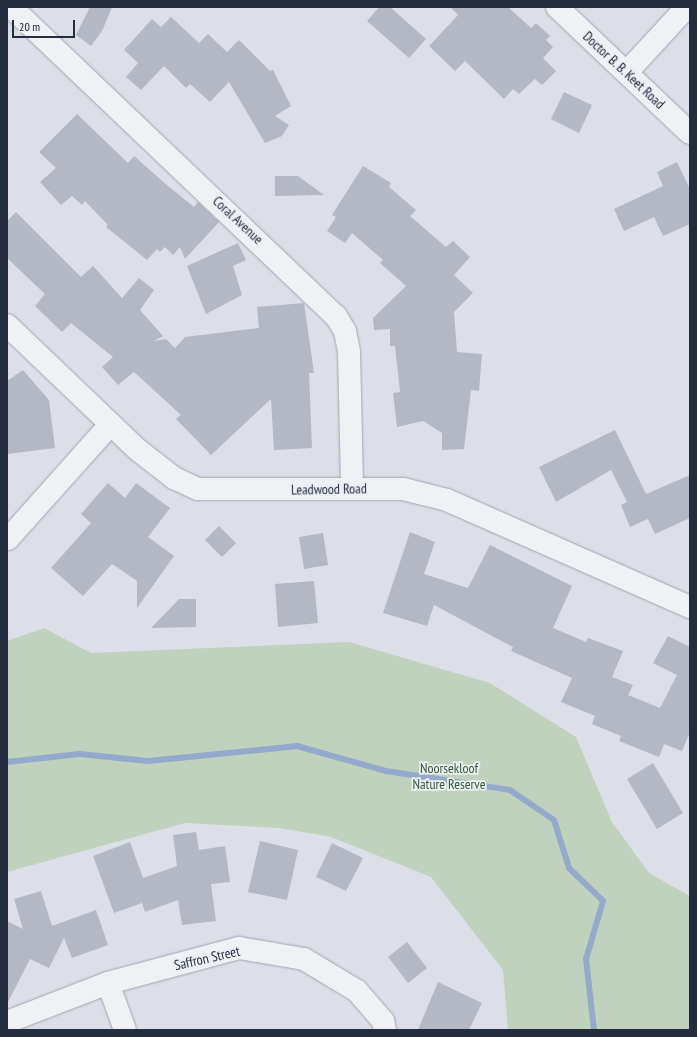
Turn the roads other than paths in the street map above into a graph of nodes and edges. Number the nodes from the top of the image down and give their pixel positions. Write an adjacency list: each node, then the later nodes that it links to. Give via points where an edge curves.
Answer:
1 (11, 7): 8 (street, Coral Avenue, via 336,316 345,331 349,352)
2 (557, 7): 4 (street, Doctor B. B. Keet Road)
3 (686, 7): 4 (street)
4 (627, 72): 5 (street, Doctor B. B. Keet Road)
5 (690, 133)
6 (7, 325): 7 (street, Leadwood Road)
7 (111, 424): 8 (street, Leadwood Road, via 174,478 198,489); 9 (street)
8 (352, 488): 10 (street, Leadwood Road, via 403,489 446,500)
9 (8, 539)
10 (690, 607)
11 (108, 983): 12 (street, Saffron Street); 13 (street); 14 (street, Saffron Street, via 239,948 304,959 357,991 383,1021)
12 (7, 1022)
13 (125, 1030)
14 (385, 1030)

